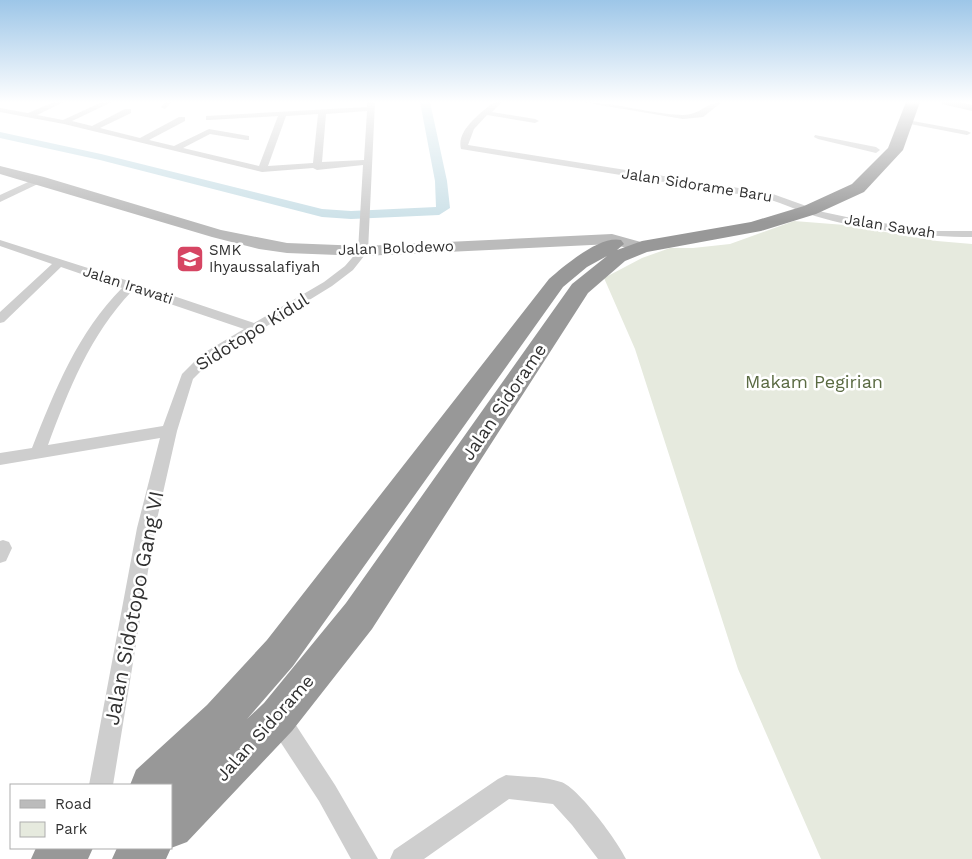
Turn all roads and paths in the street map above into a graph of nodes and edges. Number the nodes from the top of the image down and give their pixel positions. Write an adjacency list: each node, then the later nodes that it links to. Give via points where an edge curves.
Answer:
1 (145, 142): 10 (street)
2 (187, 142): 10 (street)
3 (272, 142): 15 (street)
4 (319, 142): 13 (street)
5 (370, 142): 12 (street)
6 (463, 142): 18 (street, Jalan Sidorame Baru, via 464,147 770,196)
7 (841, 142): 11 (street)
8 (881, 142): 11 (highway, Jalan Sidorame)
9 (897, 142): 18 (highway, Jalan Sidorame, via 895,150 858,188)
10 (174, 149): 15 (street)
11 (876, 150): 18 (highway, Jalan Sidorame, via 841,181)
12 (369, 162): 13 (street); 22 (street)
13 (317, 167): 15 (street)
14 (0, 170): 16 (street, Jalan Bolodewo)
15 (262, 170)
16 (39, 180): 17 (street); 22 (street, Jalan Bolodewo, via 260,244)
17 (0, 199)
18 (800, 206): 19 (street, Jalan Sawah, via 885,227 936,234); 20 (highway, Jalan Sidorame, via 754,226)
19 (972, 234)
20 (632, 244): 22 (street, Jalan Bolodewo, via 543,242); 30 (highway, Jalan Sidorame, via 603,248 556,283); 31 (highway, Jalan Sidorame, via 580,289)
21 (3, 247): 23 (street, Jalan Irawati)
22 (363, 251): 26 (street, Sidotopo Kidul, via 349,268 328,284)
23 (59, 263): 24 (street, Jalan Irawati); 25 (street)
24 (131, 285): 26 (street, Jalan Irawati); 28 (street, via 108,307 88,338)
25 (0, 319)
26 (255, 328): 27 (street, Sidotopo Kidul, via 190,371)
27 (169, 431): 28 (street); 33 (street, Jalan Sidotopo Gang VI, via 146,528)
28 (38, 452): 29 (street)
29 (0, 459)
30 (324, 594): 31 (highway); 34 (highway, Jalan Sidorame, via 274,660 221,719)
31 (359, 616): 32 (highway, Jalan Sidorame)
32 (278, 717): 35 (highway, Jalan Sidorame); 40 (street)
33 (101, 784)
34 (152, 784)
35 (172, 825)
36 (69, 849): 38 (highway)
37 (147, 849): 39 (highway)
38 (54, 859)
39 (135, 859)
40 (365, 859)
41 (403, 859): 42 (street, via 506,787 559,793 582,816)
42 (613, 859)

